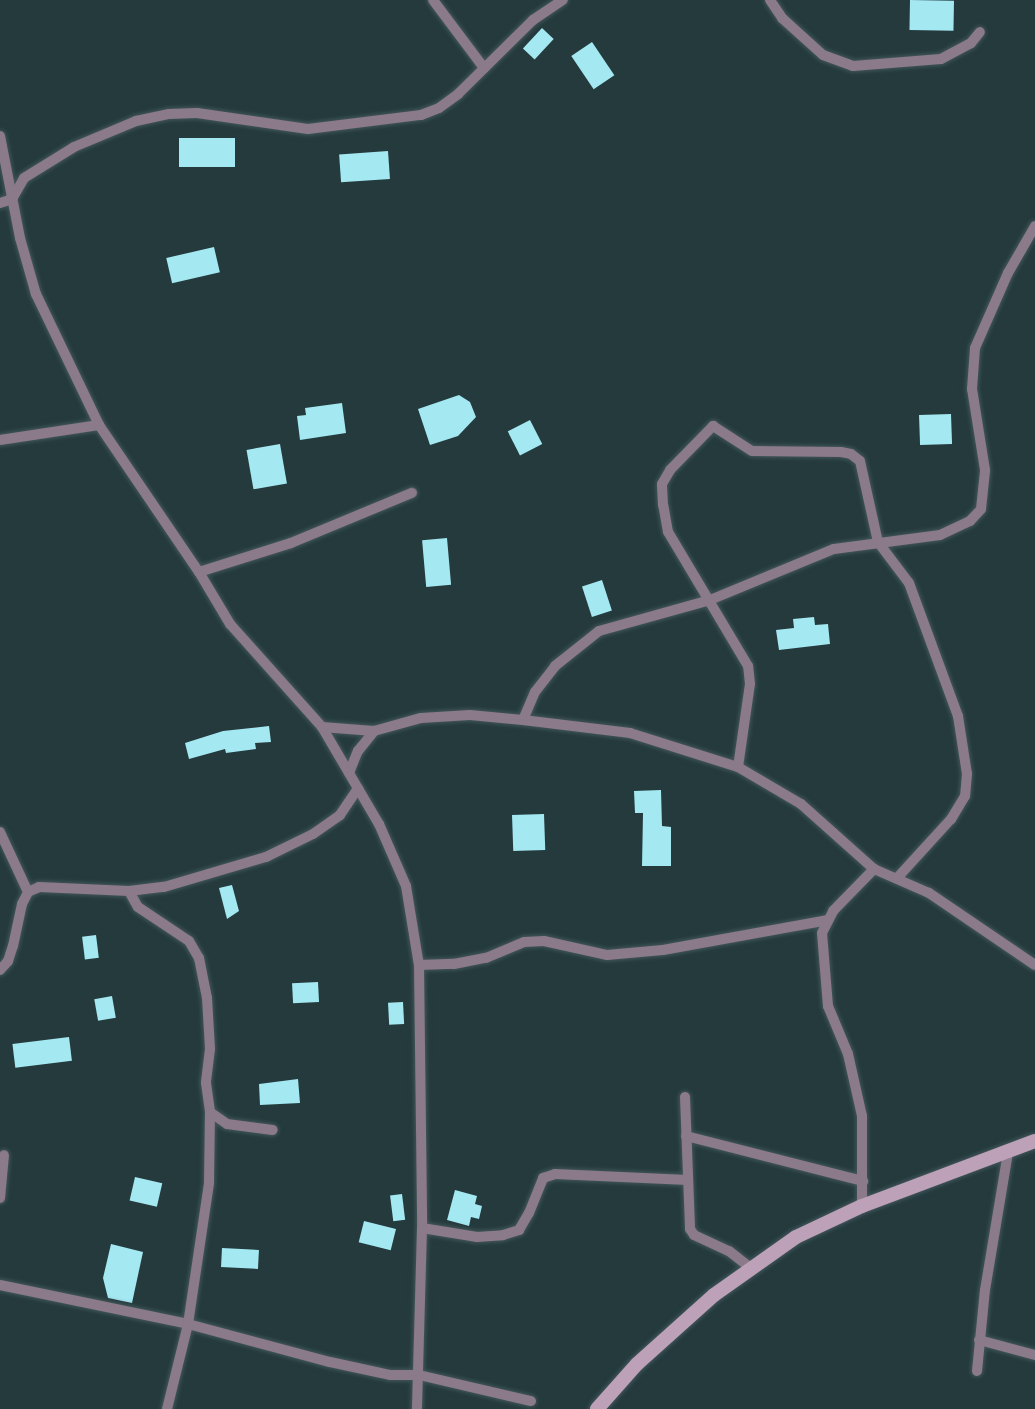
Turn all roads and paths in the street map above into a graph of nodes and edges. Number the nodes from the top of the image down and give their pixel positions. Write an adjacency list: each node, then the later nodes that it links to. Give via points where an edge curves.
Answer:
1 (433, 0): 5 (street)
2 (563, 0): 5 (street, via 533,20)
3 (770, 0): 4 (street, via 782,18 823,55 853,66 941,59 971,43)
4 (980, 32)
5 (484, 68): 8 (street, via 439,108 421,116 308,129 197,113 169,114 98,135)
6 (0, 136): 7 (street)
7 (7, 172): 8 (street); 9 (street)
8 (24, 178): 9 (street)
9 (12, 199): 10 (street); 12 (street, via 36,294)
10 (0, 203)
11 (1035, 226): 15 (street, via 975,348 972,389 985,470 981,509 970,521 940,535)
12 (99, 425): 13 (street); 16 (street)
13 (0, 440)
14 (412, 494): 16 (street, via 291,543)
15 (878, 542): 17 (street, via 834,549); 17 (street, via 860,461 851,454 752,451 717,427 708,428 662,484 668,532); 26 (street, via 909,583 958,716 967,774 965,796 951,819)
16 (199, 572): 19 (street, via 230,624)
17 (710, 600): 18 (street, via 599,631 555,666 535,692); 21 (street, via 748,666 750,684)
18 (523, 719): 20 (street, via 421,718); 21 (street, via 630,733)
19 (322, 727): 20 (street); 22 (street)
20 (374, 731): 22 (street, via 358,751)
21 (738, 767): 25 (street, via 801,804)
22 (349, 773): 23 (street)
23 (358, 788): 27 (street, via 340,816 266,857 164,887); 30 (street, via 380,824 407,886)
24 (0, 832): 28 (street)
25 (874, 869): 26 (street); 29 (street)
26 (898, 877): 31 (street)
27 (129, 891): 28 (street, via 39,887); 34 (street, via 138,907 189,941 199,958 207,998)
28 (28, 892): 32 (street, via 8,961)
29 (828, 920): 30 (street, via 663,950 607,955 544,941 524,942 486,958); 41 (street, via 822,944 828,1006 848,1054 858,1095)
30 (419, 965): 44 (street)
31 (1035, 965)
32 (0, 970)
33 (685, 1097): 36 (street)
34 (210, 1112): 35 (street, via 227,1124); 47 (street, via 209,1183)
35 (273, 1130)
36 (686, 1136): 40 (street); 41 (street)
37 (1035, 1141): 38 (street)
38 (1008, 1152): 43 (street); 48 (street)
39 (4, 1155): 42 (street)
40 (688, 1180): 44 (street, via 555,1174 543,1178 519,1230 477,1237); 45 (street, via 694,1236 729,1251)
41 (863, 1181): 43 (street)
42 (0, 1198)
43 (862, 1206): 45 (street, via 796,1237)
44 (422, 1228): 51 (street)
45 (751, 1268): 55 (street, via 714,1294)
46 (0, 1285): 47 (street)
47 (188, 1324): 51 (street, via 330,1362 390,1375); 53 (street)
48 (979, 1340): 49 (street); 50 (street)
49 (1035, 1355)
50 (977, 1371)
51 (419, 1376): 52 (street); 54 (street)
52 (531, 1401)
53 (167, 1409)
54 (417, 1409)
55 (597, 1409)

